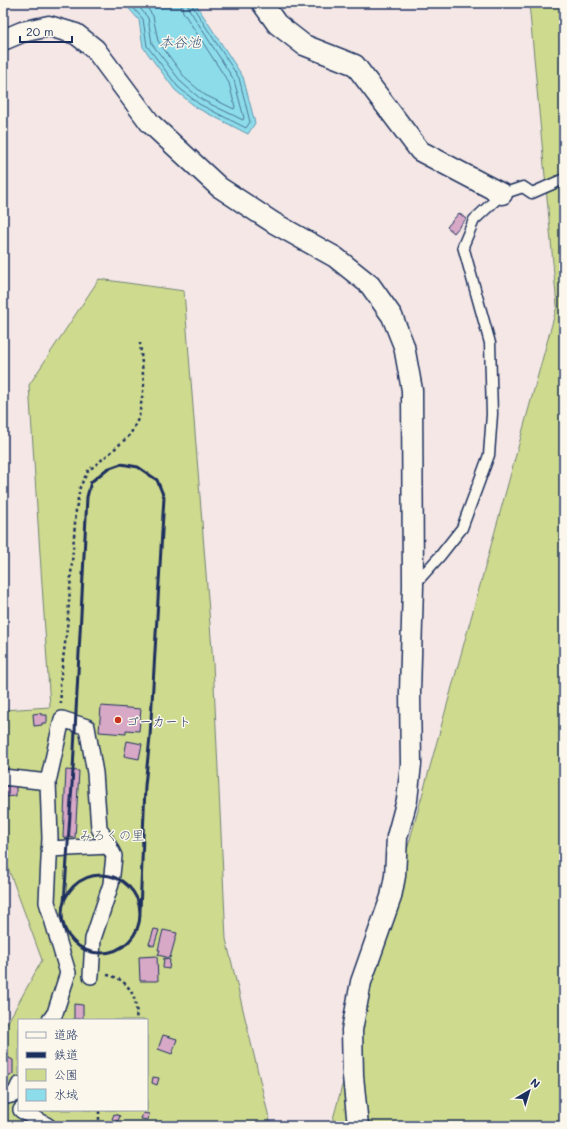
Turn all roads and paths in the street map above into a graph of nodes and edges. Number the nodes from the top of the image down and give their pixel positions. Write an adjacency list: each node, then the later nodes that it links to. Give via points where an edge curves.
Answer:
1 (262, 3): 4 (street, via 277,24 304,44 355,65 420,151)
2 (3, 40): 6 (street, via 22,32 49,26 76,34 95,49 150,123 219,188 335,257 370,285 392,316 404,346 412,390)
3 (564, 179): 4 (lane, via 532,194 523,187)
4 (502, 194): 6 (lane, via 474,220 463,246 490,343 492,414 489,455 462,528)
5 (140, 343): 7 (path, via 144,385 139,417 130,434 88,470 80,487 60,683)
6 (413, 586): 22 (street, via 411,764 407,800 397,837 395,876 361,982 352,1030)
7 (62, 719): 9 (street); 10 (street, via 87,727 95,774 99,828)
8 (3, 777): 9 (street)
9 (48, 782): 11 (street)
10 (109, 846): 11 (street); 12 (street, via 114,856 111,884 93,939)
11 (49, 849): 13 (street, via 47,902 68,973)
12 (91, 976): 14 (path, via 110,976 130,989 136,1000)
13 (51, 1019)
14 (136, 1019)
15 (18, 1087): 16 (street, via 15,1094)
16 (3, 1098): 17 (street)
17 (18, 1109)
18 (22, 1111): 20 (street)
19 (99, 1111): 21 (path)
20 (48, 1126)
21 (99, 1126)
22 (358, 1126)

